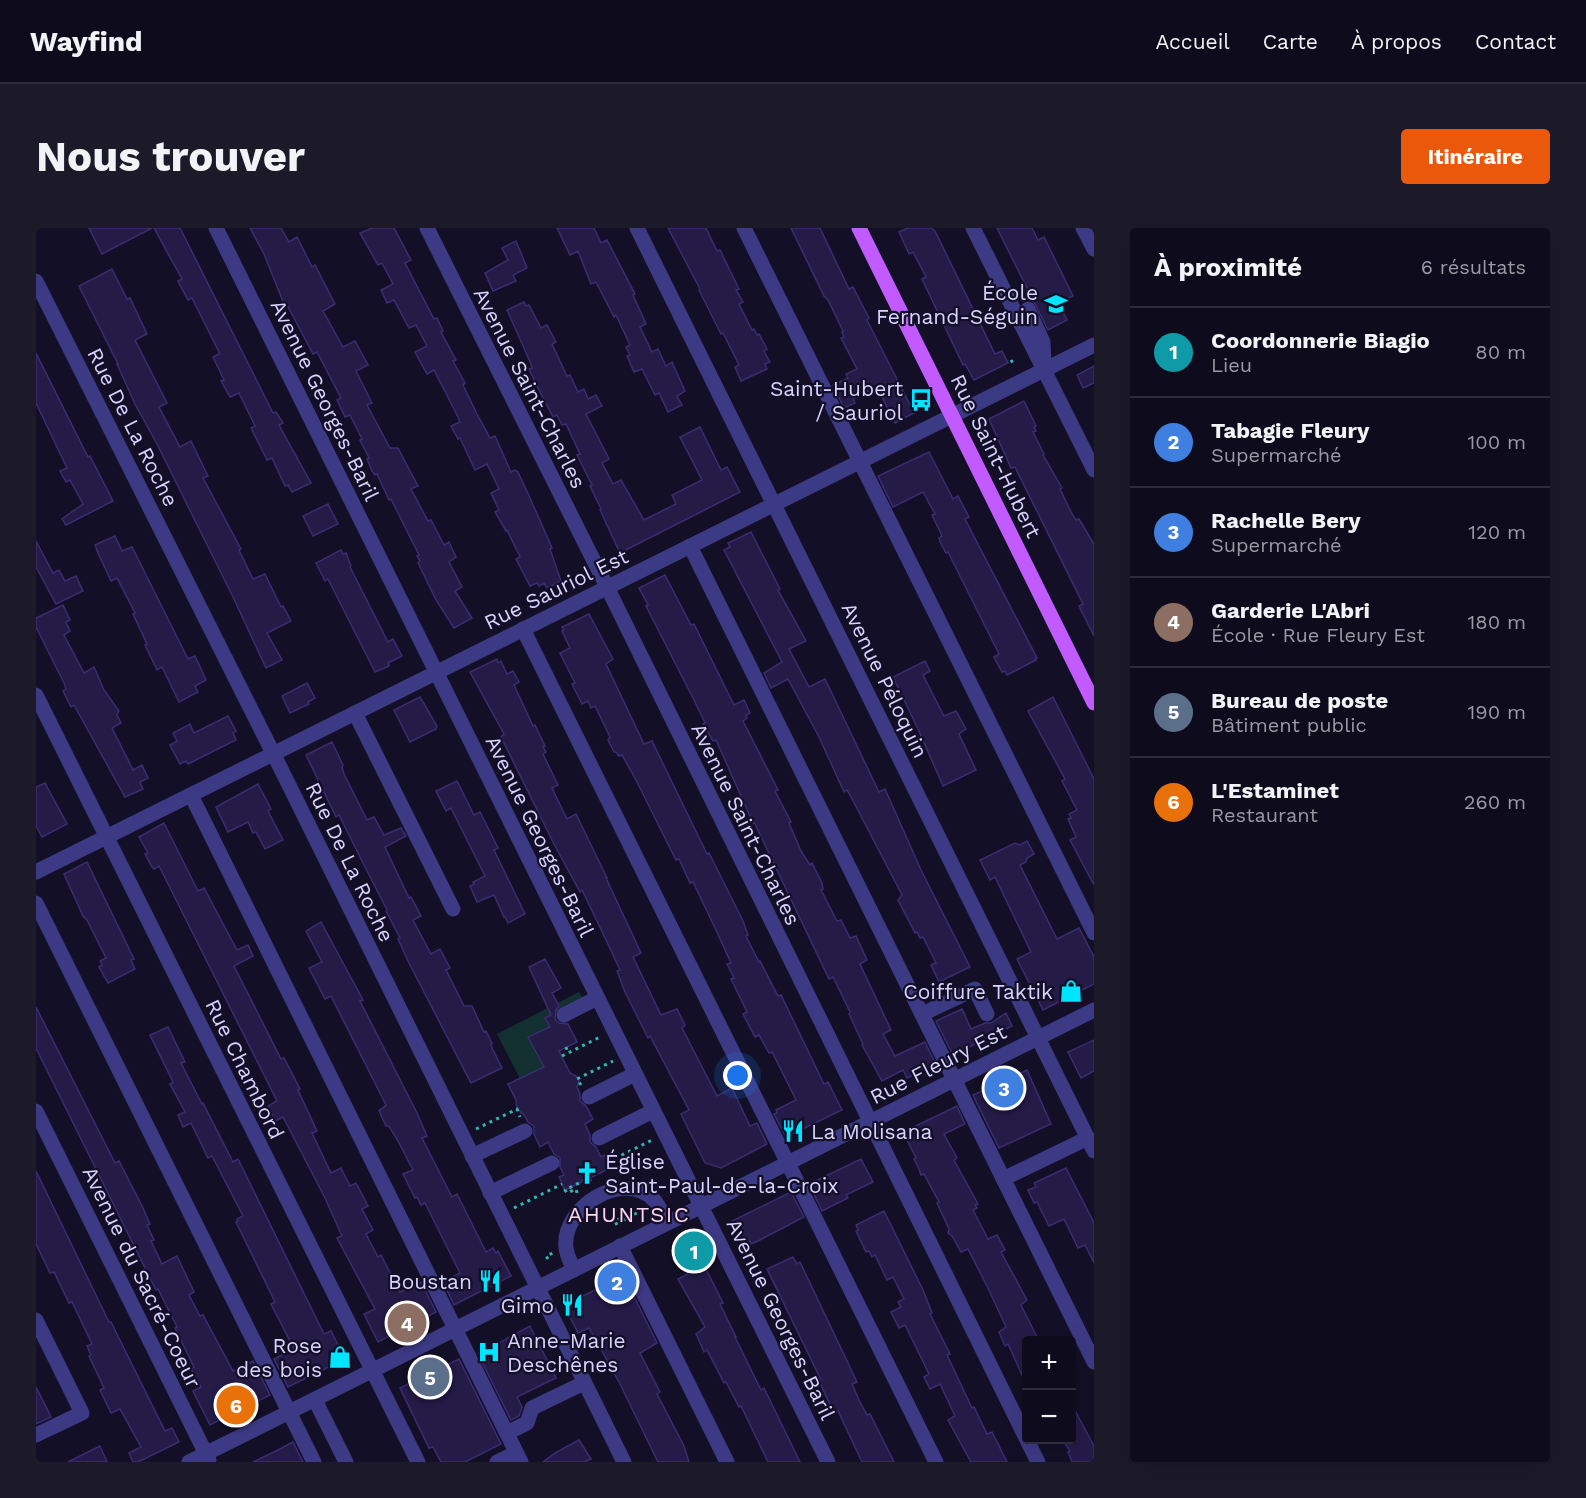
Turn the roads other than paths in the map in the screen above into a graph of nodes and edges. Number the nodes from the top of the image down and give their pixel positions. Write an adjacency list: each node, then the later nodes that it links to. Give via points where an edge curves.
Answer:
1 (216, 228): 20 (street, Avenue Georges-Baril)
2 (427, 228): 18 (street, Avenue Saint-Charles)
3 (637, 228): 16 (street, Avenue Péloquin)
4 (744, 228): 14 (street)
5 (859, 228): 13 (main road, Rue Saint-Hubert)
6 (973, 228): 12 (street)
7 (1083, 228): 8 (street)
8 (1094, 249)
9 (36, 281): 24 (street, Rue De La Roche)
10 (1028, 309): 12 (street, via 1044,342)
11 (1094, 345): 12 (street, Rue Sauriol Est)
12 (1044, 370): 13 (street, Rue Sauriol Est); 15 (street)
13 (953, 416): 14 (street, Rue Sauriol Est); 22 (main road, Rue Saint-Hubert)
14 (860, 462): 16 (street, Rue Sauriol Est); 30 (street)
15 (1094, 470)
16 (774, 504): 17 (street, Rue Sauriol Est); 36 (street, Avenue Péloquin)
17 (690, 546): 18 (street, Rue Sauriol Est); 33 (street)
18 (606, 588): 19 (street, Rue Sauriol Est); 42 (street, Avenue Saint-Charles)
19 (523, 629): 20 (street, Rue Sauriol Est); 48 (street)
20 (436, 672): 23 (street, Rue Sauriol Est); 31 (street, Avenue Georges-Baril)
21 (36, 695): 26 (street, Rue Chambord)
22 (1094, 703)
23 (355, 713): 24 (street, Rue Sauriol Est); 29 (street)
24 (273, 753): 25 (street, Rue Sauriol Est); 46 (street, Rue De La Roche)
25 (191, 795): 26 (street, Rue Sauriol Est); 57 (street)
26 (106, 836): 27 (street, Rue Sauriol Est); 59 (street, Rue Chambord)
27 (36, 872)
28 (36, 903): 62 (street)
29 (453, 909)
30 (1094, 933)
31 (597, 998): 35 (street); 37 (street, Avenue Georges-Baril)
32 (1094, 1010): 36 (street, Rue Fleury Est)
33 (922, 1014): 34 (street, via 975,989); 38 (street)
34 (987, 1014)
35 (564, 1015)
36 (1038, 1038): 38 (street, Rue Fleury Est); 45 (street, Avenue Péloquin)
37 (635, 1074): 39 (street); 41 (street, Avenue Georges-Baril)
38 (955, 1079): 42 (street, Rue Fleury Est); 49 (street)
39 (589, 1097)
40 (36, 1111): 68 (street, Avenue du Sacré-Coeur)
41 (654, 1111): 44 (street); 51 (street, Avenue Georges-Baril)
42 (870, 1122): 48 (street, Rue Fleury Est); 63 (street, Avenue Saint-Charles)
43 (525, 1131): 46 (street)
44 (599, 1138)
45 (1091, 1144): 49 (street)
46 (472, 1156): 50 (street, Rue De La Roche)
47 (552, 1163): 50 (street)
48 (787, 1163): 51 (street, Rue Fleury Est); 77 (street)
49 (1004, 1179): 58 (street)
50 (490, 1194): 55 (street, Rue De La Roche)
51 (701, 1206): 52 (street, Rue Fleury Est); 76 (street, Avenue Georges-Baril)
52 (667, 1223): 53 (street, Rue Fleury Est); 54 (street, via 655,1201 643,1193 623,1189 598,1196 581,1207 569,1227 566,1247)
53 (620, 1246): 54 (street, Rue Fleury Est); 75 (street)
54 (574, 1270): 55 (street, Rue Fleury Est)
55 (537, 1288): 57 (street, Rue Fleury Est); 60 (street, Rue De La Roche)
56 (36, 1320): 65 (street, via 82,1413)
57 (455, 1329): 59 (street, Rue Fleury Est); 64 (street)
58 (1094, 1362)
59 (372, 1371): 61 (street, Rue Fleury Est); 72 (street, Rue Chambord)
60 (584, 1383): 64 (street, via 532,1408 527,1423); 74 (street, Rue De La Roche)
61 (315, 1400): 62 (street, Rue Fleury Est); 71 (street)
62 (289, 1413): 68 (street, Rue Fleury Est); 70 (street)
63 (1022, 1429)
64 (507, 1433): 67 (street)
65 (36, 1435)
66 (1029, 1444): 78 (street, Avenue Saint-Charles)
67 (518, 1457): 73 (street)
68 (208, 1458): 69 (street, Rue Fleury Est)
69 (189, 1462)
70 (314, 1462)
71 (346, 1462)
72 (418, 1462)
73 (497, 1462)
74 (624, 1462)
75 (727, 1462)
76 (828, 1462)
77 (936, 1462)
78 (1038, 1462)

